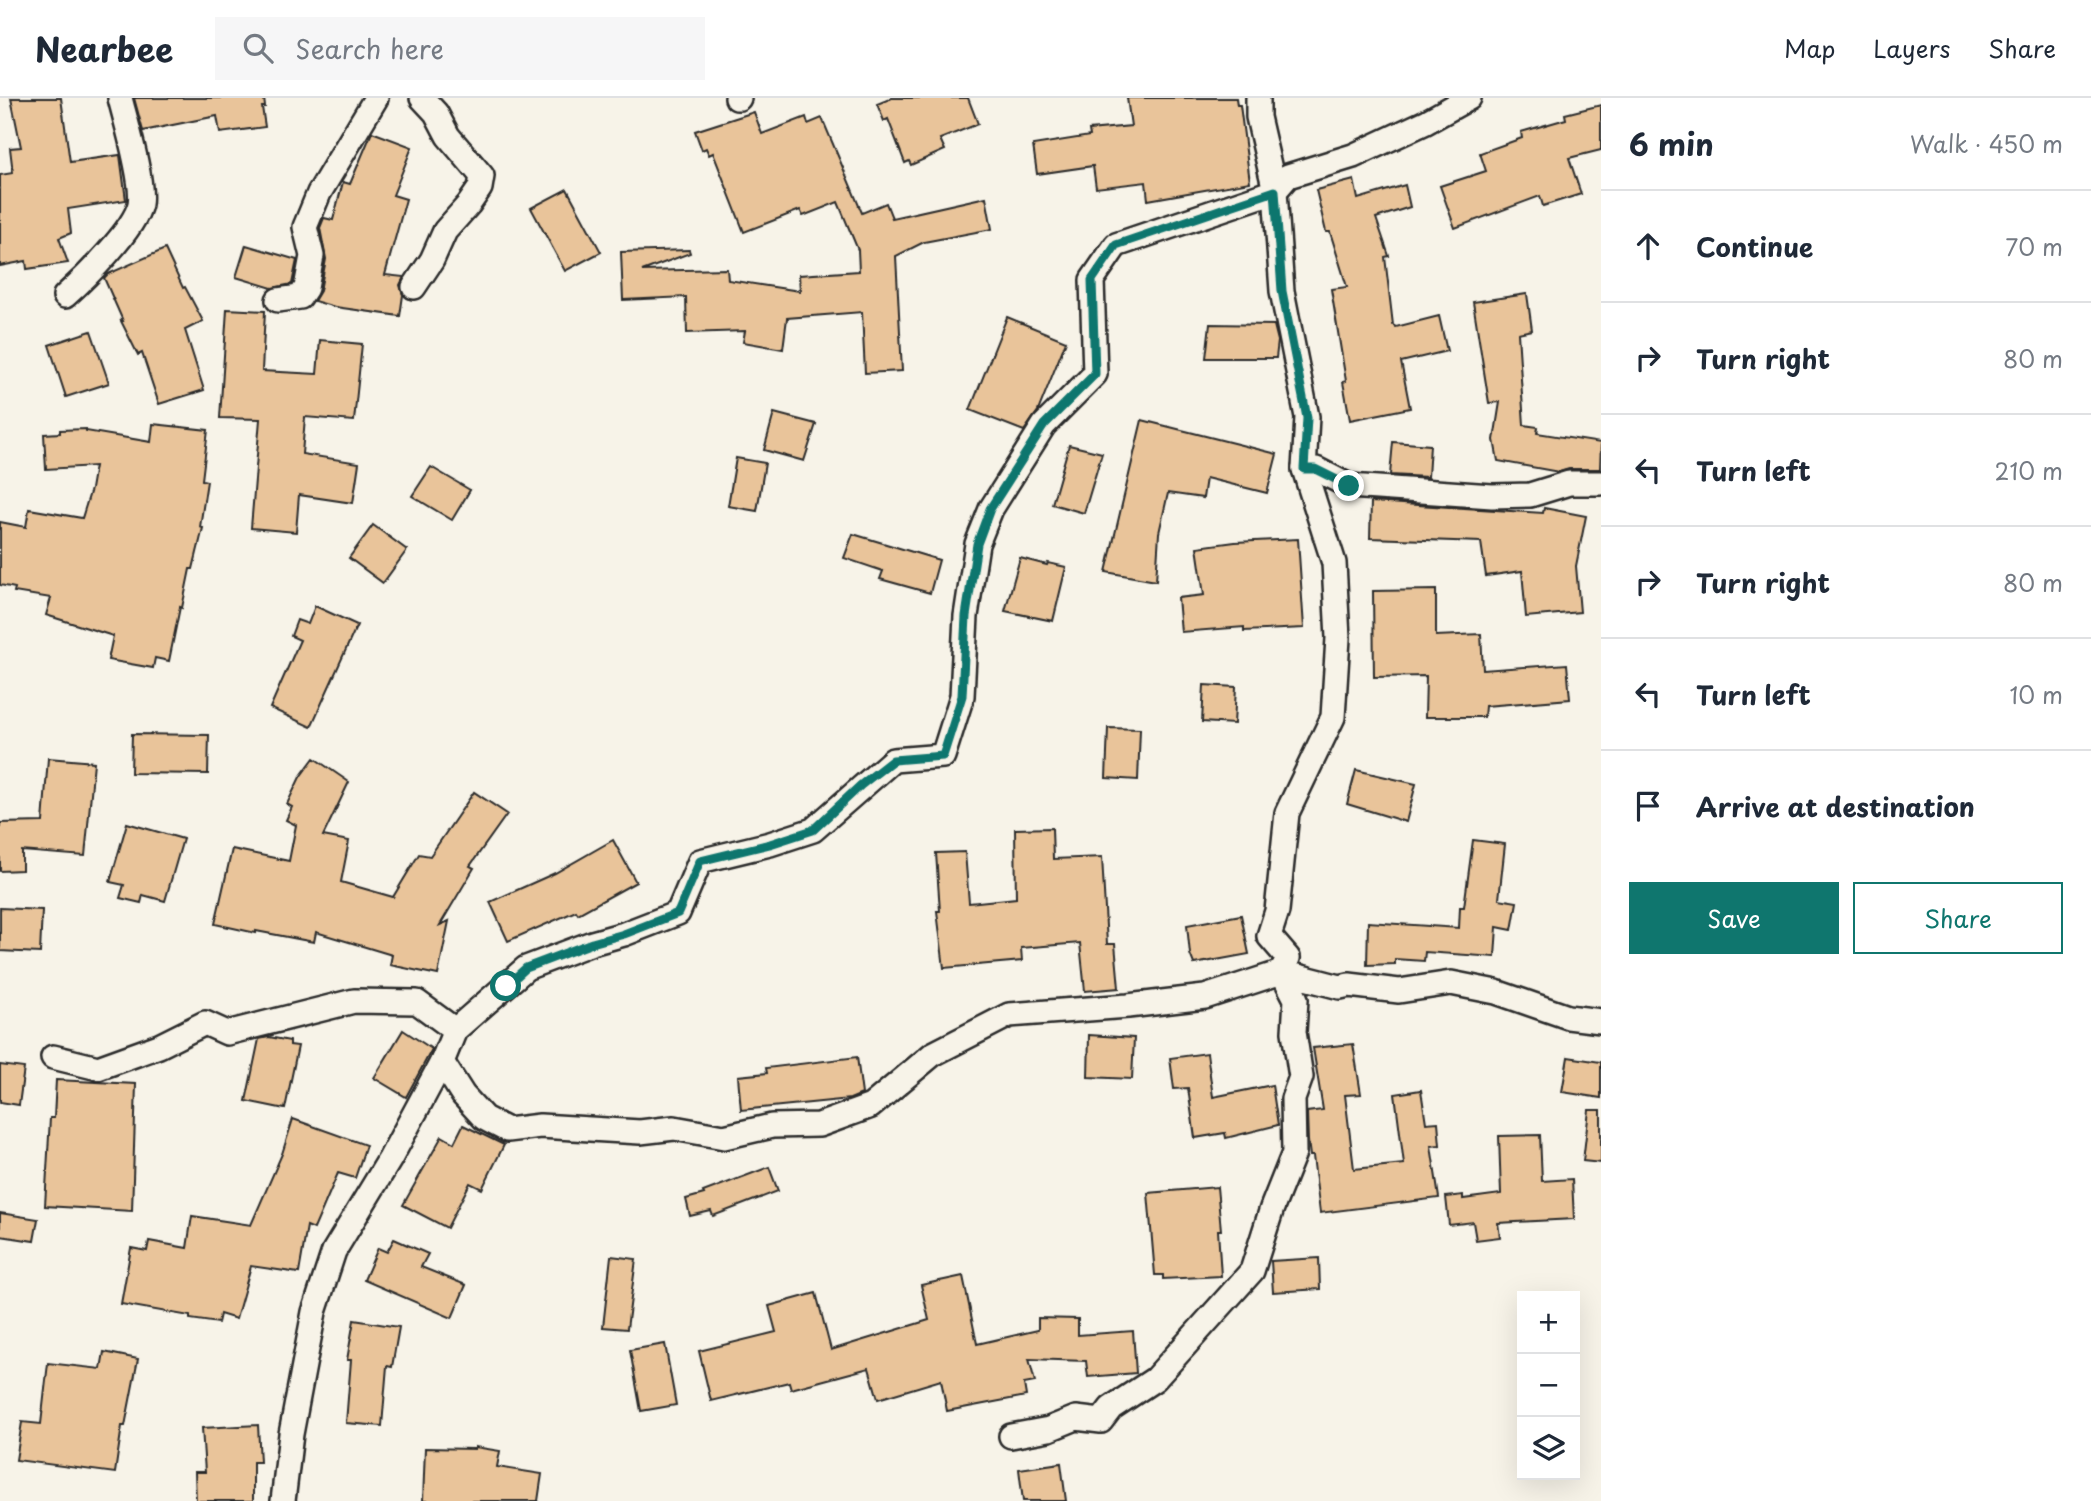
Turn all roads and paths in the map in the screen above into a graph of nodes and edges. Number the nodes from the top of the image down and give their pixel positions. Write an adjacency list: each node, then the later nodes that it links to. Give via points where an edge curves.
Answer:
1 (120, 98): 8 (street, via 140,204 132,222)
2 (376, 98): 9 (street, via 319,192 305,227 312,256 306,288 300,297)
3 (422, 98): 7 (street, via 482,176 480,188 445,231)
4 (1258, 98): 6 (street)
5 (1469, 98): 6 (street, via 1353,156 1288,176)
6 (1275, 191): 10 (street, via 1282,291 1307,418); 14 (street, via 1116,245 1092,280 1095,374 1044,425 990,509 977,544 966,616 962,696 943,756 893,760 813,830 700,861 678,913 526,968)
7 (414, 288)
8 (65, 296)
9 (278, 300)
10 (1304, 469): 11 (street, via 1315,469 1349,486 1492,496 1530,495 1569,483); 12 (street, via 1334,563 1338,664 1333,718 1287,813 1277,911 1269,936 1288,958)
11 (1601, 483)
12 (1282, 972): 13 (street, via 1340,987 1399,991 1451,983 1496,992 1568,1017); 16 (street, via 1205,997 1009,1015 933,1054 871,1106 820,1125 772,1126 723,1137 674,1128 640,1132 540,1126 506,1130 484,1118); 17 (street, via 1296,999 1294,1032 1301,1077 1293,1099 1294,1153 1252,1270 1155,1379 1111,1408 1101,1421 1076,1418 1049,1429)
13 (1601, 1021)
14 (455, 1030): 15 (street, via 417,1002 354,1001 227,1033 205,1023 99,1068); 16 (street)
15 (52, 1057)
16 (442, 1062): 18 (street, via 334,1251 314,1312)
17 (1010, 1436)
18 (283, 1501)

